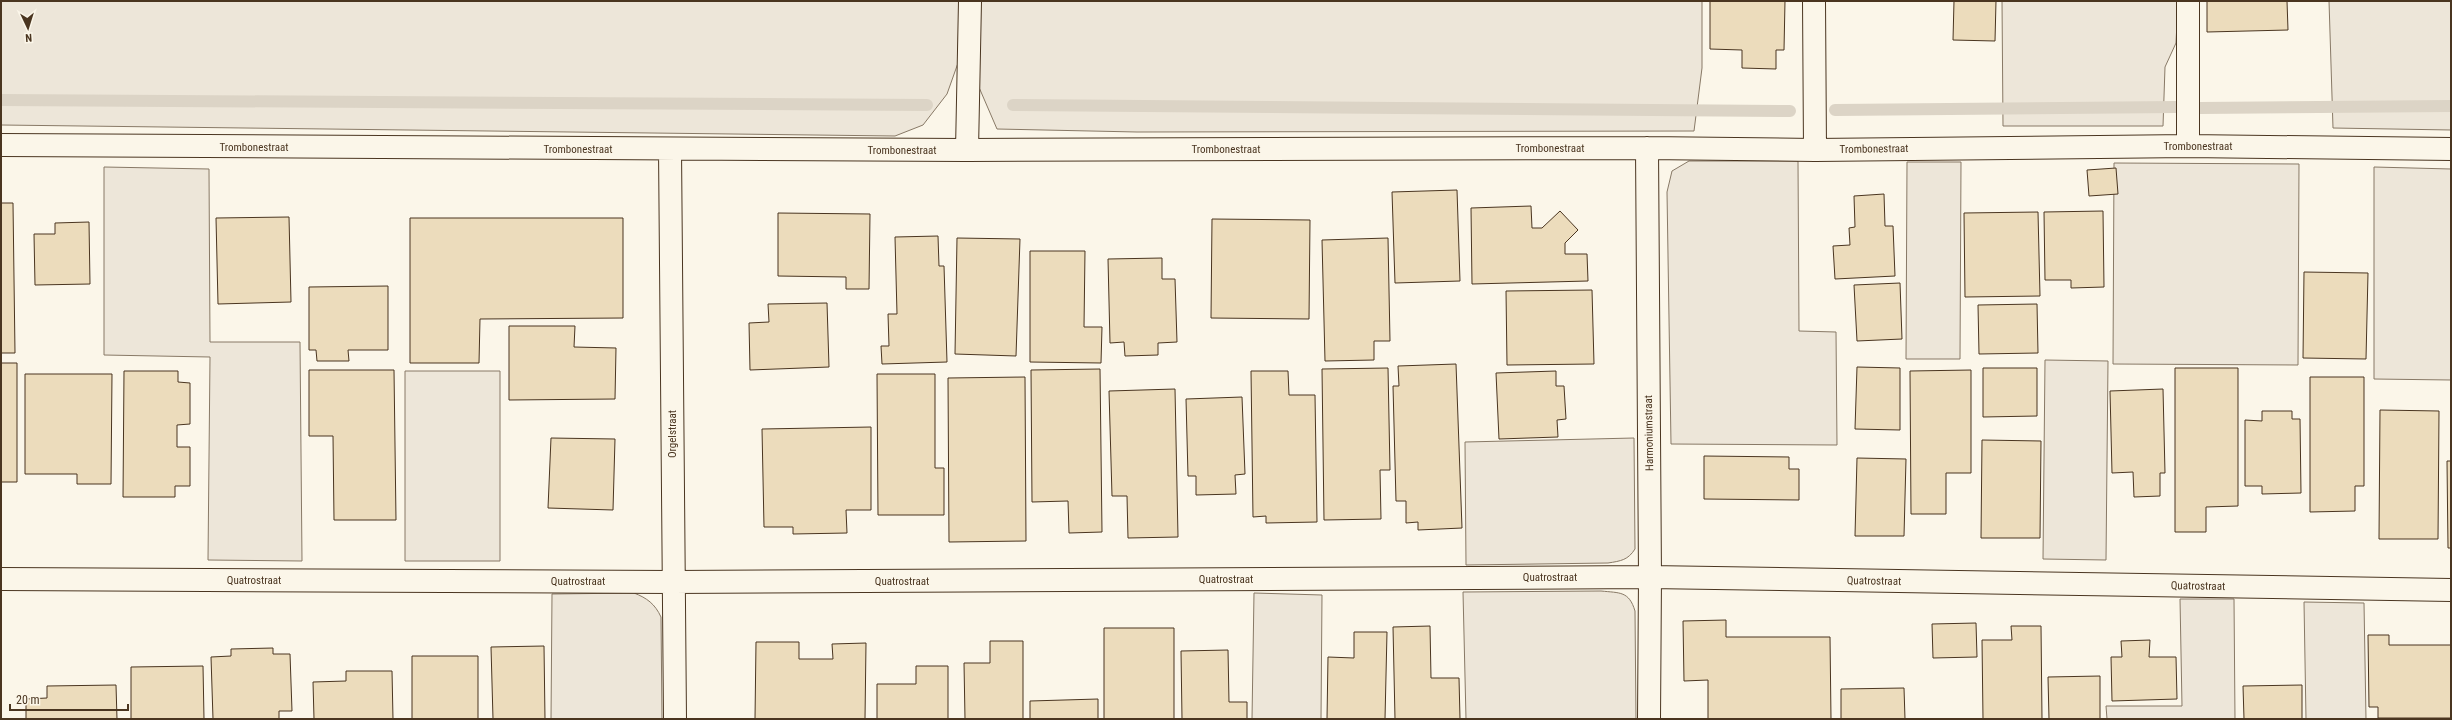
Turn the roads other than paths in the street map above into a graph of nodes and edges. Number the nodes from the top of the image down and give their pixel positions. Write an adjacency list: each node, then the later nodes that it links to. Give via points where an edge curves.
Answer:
1 (970, 1): 9 (street)
2 (1814, 1): 10 (street)
3 (2188, 1): 5 (street)
4 (1, 145): 8 (street, Trombonestraat)
5 (2188, 146): 7 (street, Trombonestraat); 10 (street, Trombonestraat)
6 (1646, 148): 9 (street, Trombonestraat); 10 (street, Trombonestraat); 11 (street, Harmoniumstraat)
7 (2451, 148)
8 (670, 149): 9 (street, Trombonestraat); 13 (street, Orgelstraat)
9 (967, 150)
10 (1815, 150)
11 (1650, 577): 13 (street, Quatrostraat); 14 (street, Quatrostraat); 16 (street, Harmoniumstraat)
12 (1, 579): 13 (street, Quatrostraat)
13 (673, 582): 15 (street, Orgelstraat)
14 (2451, 590)
15 (675, 719)
16 (1648, 719)

